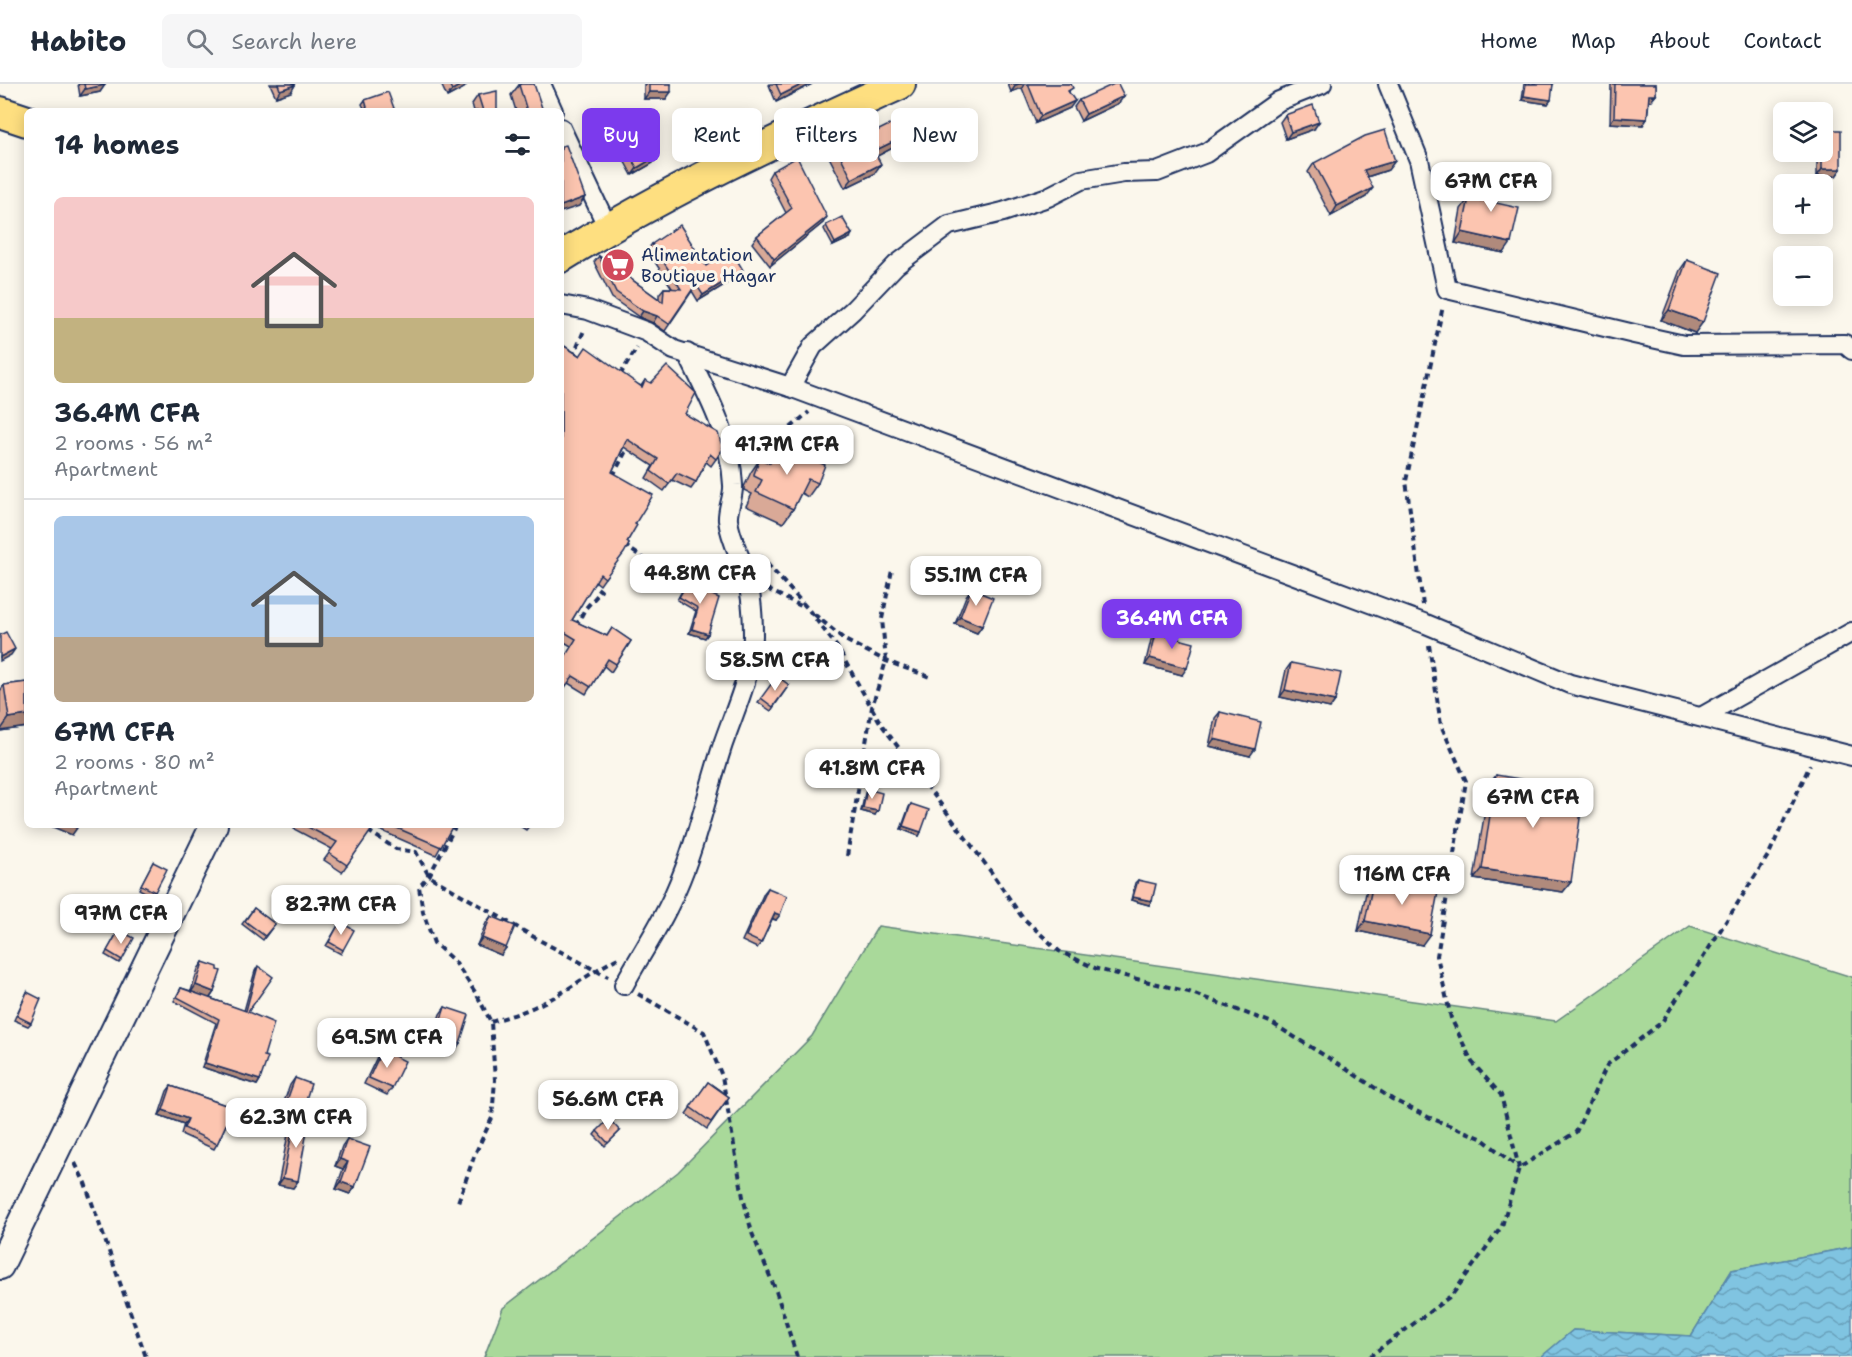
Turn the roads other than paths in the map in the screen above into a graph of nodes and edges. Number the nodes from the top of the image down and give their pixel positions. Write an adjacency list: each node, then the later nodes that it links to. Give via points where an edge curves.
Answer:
1 (541, 84): 5 (street)
2 (900, 84): 9 (main road, via 784,136)
3 (1322, 84): 14 (street, via 1279,101 1206,153 1157,172 1081,180 1048,197 949,225 896,265 813,346)
4 (1388, 84): 12 (street, via 1419,160 1447,289 1684,345 1845,344)
5 (552, 108)
6 (0, 112): 7 (main road)
7 (24, 120)
8 (564, 134): 9 (street)
9 (608, 228): 10 (main road)
10 (564, 255)
11 (564, 306): 13 (street, via 588,310 647,332 674,350)
12 (1852, 350)
13 (687, 353): 14 (street); 19 (street, via 723,431 734,486 728,519 749,583 753,637 748,669 692,849 676,891)
14 (790, 387): 16 (street, via 1426,624 1570,684)
15 (1852, 632): 16 (street)
16 (1701, 717): 17 (street)
17 (1852, 756)
18 (213, 828): 20 (main road)
19 (624, 985)
20 (0, 1266)

